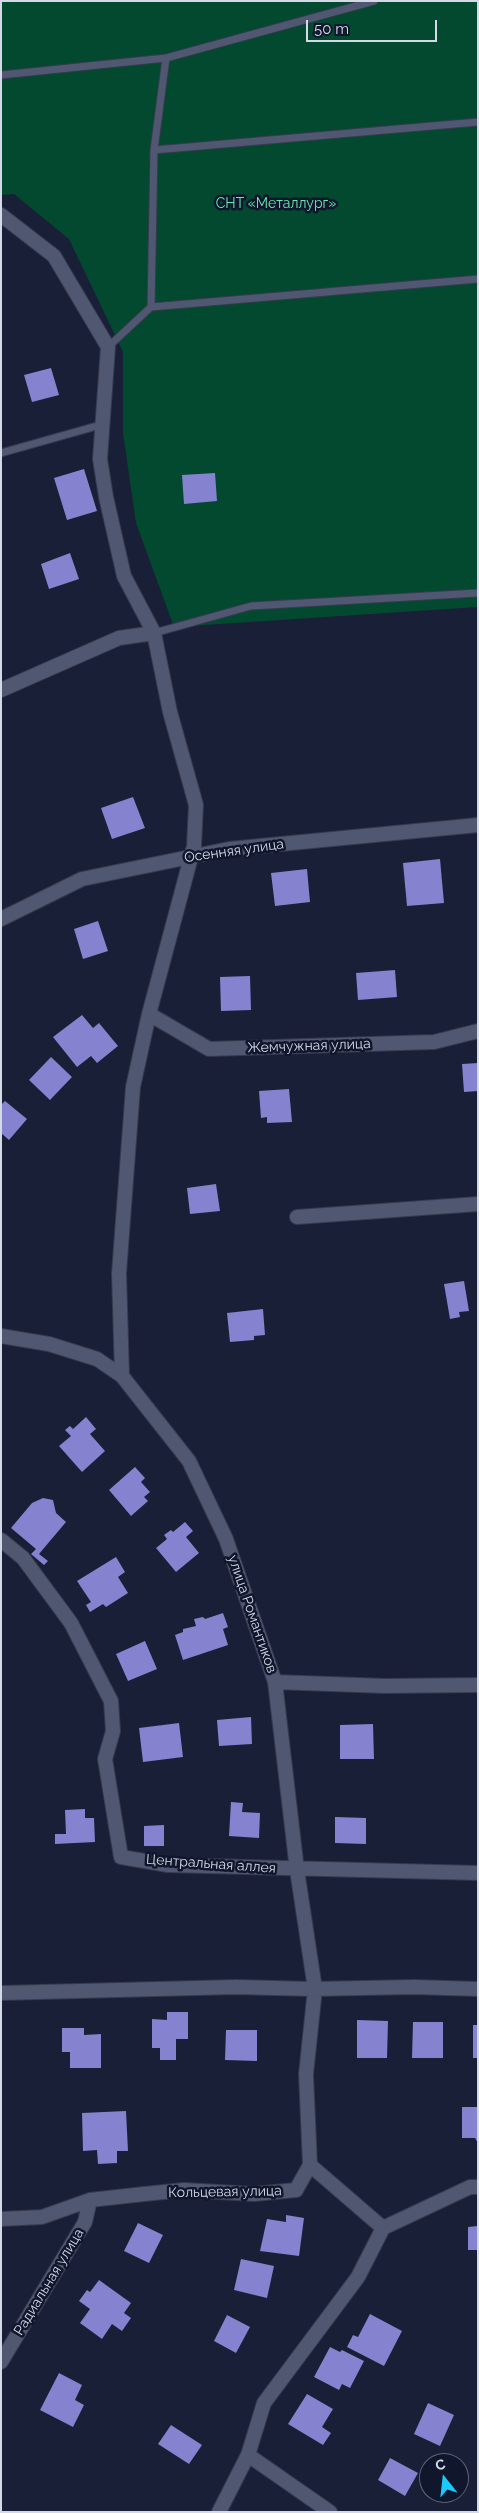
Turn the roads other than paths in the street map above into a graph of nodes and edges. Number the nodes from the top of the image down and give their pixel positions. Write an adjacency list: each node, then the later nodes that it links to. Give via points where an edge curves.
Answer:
1 (374, 1): 2 (lane)
2 (166, 58): 3 (lane); 5 (lane)
3 (1, 75)
4 (478, 122): 5 (lane)
5 (154, 150): 8 (lane)
6 (1, 215): 9 (street, via 54,256)
7 (478, 279): 8 (lane)
8 (151, 307): 9 (lane)
9 (108, 347): 10 (street)
10 (104, 424): 11 (lane); 13 (street, via 100,459 124,576)
11 (1, 454)
12 (478, 593): 13 (lane, via 250,606)
13 (154, 633): 14 (street, via 119,638); 16 (street, via 170,712 196,805)
14 (1, 690)
15 (478, 825): 16 (street, Осенняя улица, via 229,849)
16 (192, 857): 17 (street, Осенняя улица, via 82,879); 18 (street)
17 (1, 919)
18 (149, 1014): 19 (street, Жемчужная улица, via 208,1049 434,1042); 23 (street, via 133,1087 119,1273)
19 (478, 1031)
20 (478, 1204): 21 (street)
21 (297, 1217)
22 (1, 1336): 23 (street, улица Романтиков, via 49,1344 97,1359)
23 (122, 1376): 25 (street, улица Романтиков, via 189,1461 226,1539)
24 (1, 1540): 27 (street, Центральная аллея, via 23,1558 71,1623 111,1701 113,1730 105,1759 121,1857 168,1865)
25 (276, 1682): 26 (street, улица Романтиков); 27 (street)
26 (478, 1685)
27 (298, 1870): 28 (street, Центральная аллея); 29 (street)
28 (478, 1873)
29 (315, 1988): 30 (street); 31 (street); 32 (street, via 306,2074)
30 (478, 1989)
31 (1, 1993)
32 (310, 2165): 34 (street, Кольцевая улица, via 296,2190 254,2194 184,2190); 36 (street)
33 (478, 2187): 36 (street, via 470,2187)
34 (90, 2200): 35 (street, Радиальная улица, via 42,2217); 37 (street, Радиальная улица, via 85,2222)
35 (1, 2219)
36 (384, 2228): 38 (street, via 358,2277 264,2404)
37 (1, 2362)
38 (248, 2454): 39 (street); 40 (street)
39 (219, 2512)
40 (330, 2512)

